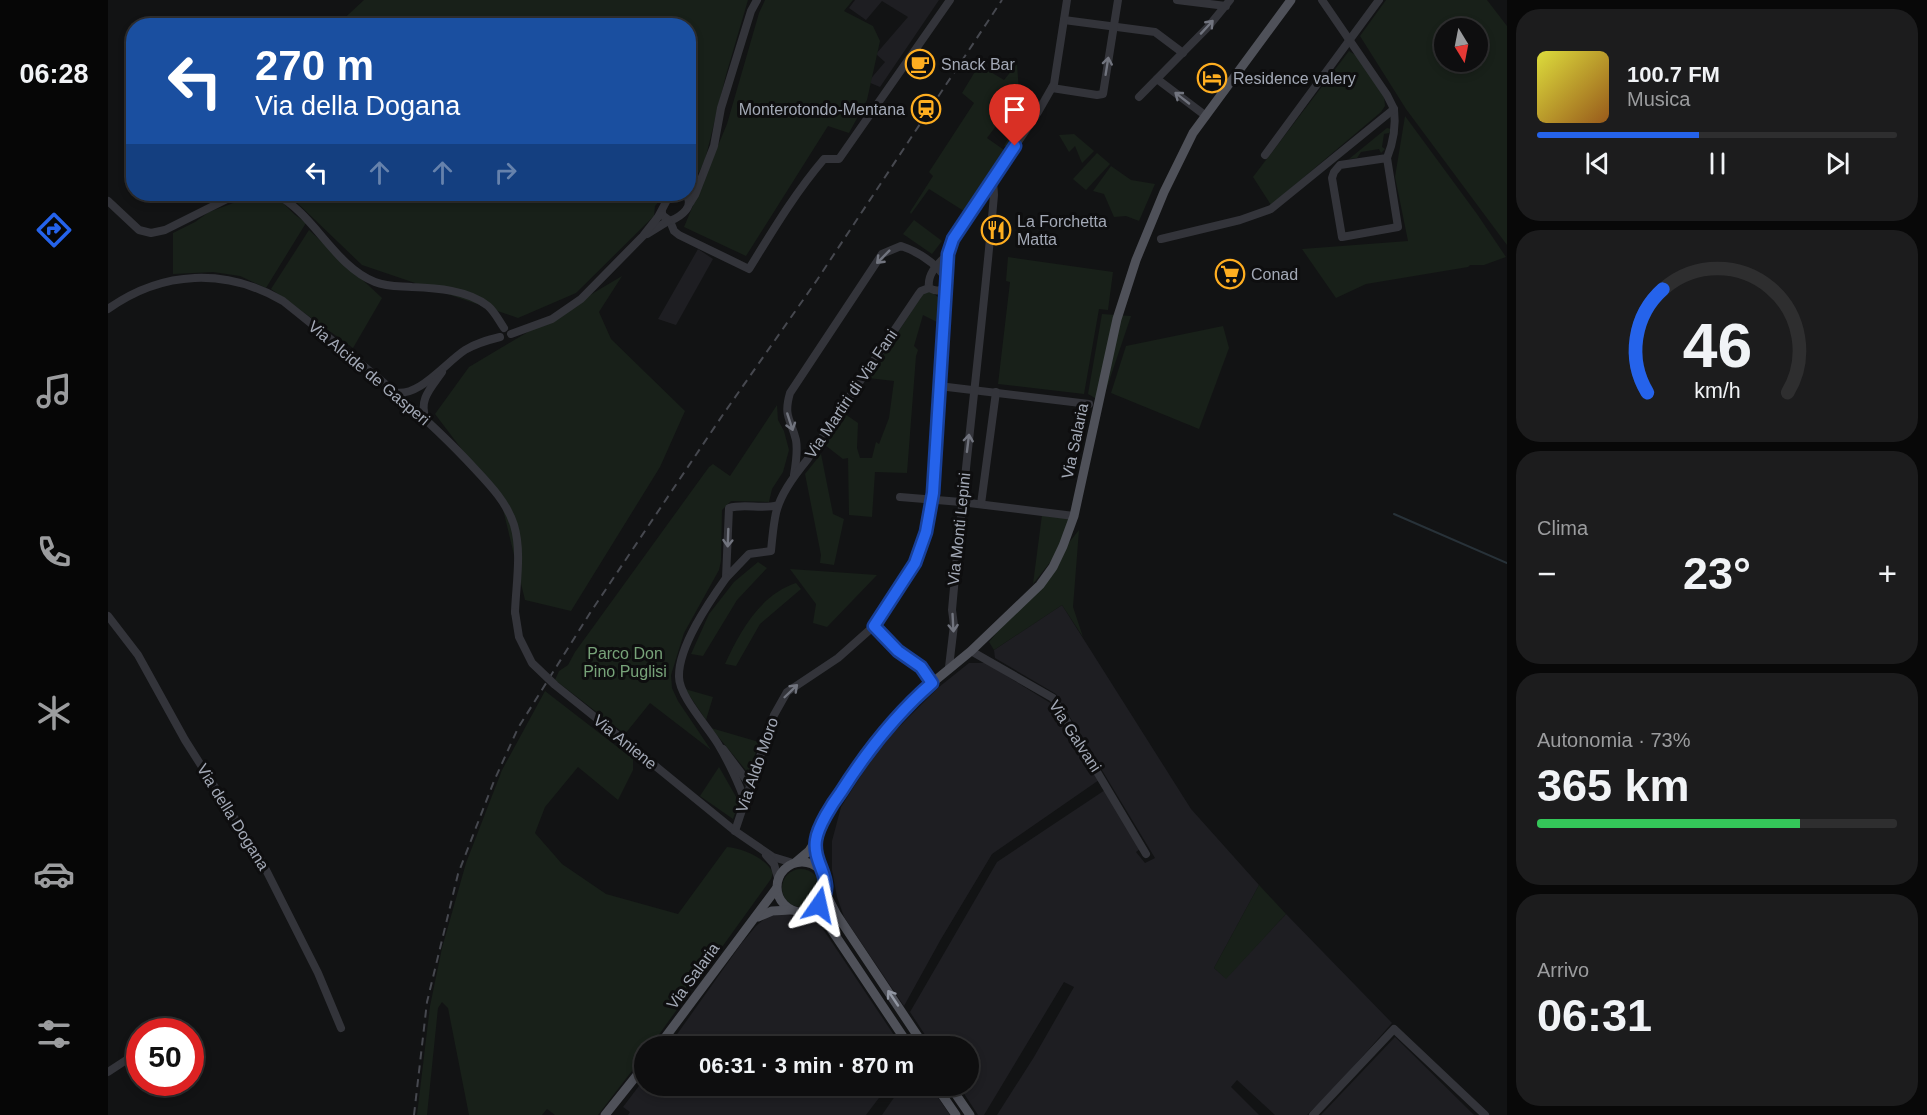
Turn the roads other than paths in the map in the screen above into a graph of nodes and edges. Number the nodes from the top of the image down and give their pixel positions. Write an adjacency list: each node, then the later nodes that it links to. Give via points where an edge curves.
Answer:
1 (757, 0): 21 (street, via 722,108 714,146)
2 (950, 0): 31 (street, via 838,159 824,159 806,180 749,269 686,238)
3 (1067, 0): 10 (street, Via Aldo Moro)
4 (1118, 0): 11 (street)
5 (1177, 0): 9 (street)
6 (1291, 0): 18 (main road, Via Salaria)
7 (1322, 0): 12 (street)
8 (1379, 0): 12 (street)
9 (1228, 3): 13 (street, one-way to 9)
10 (1064, 20): 11 (street); 15 (street, Via Aldo Moro)
11 (1114, 26): 13 (street, via 1155,32); 15 (street, one-way to 11, via 1103,94)
12 (1350, 39): 17 (street); 19 (street)
13 (1183, 53): 14 (street)
14 (1157, 79): 16 (street); 18 (street, one-way to 14)
15 (1052, 88): 22 (street, Via Aldo Moro)
16 (1139, 97)
17 (1394, 109): 20 (street); 33 (street, via 1271,209)
18 (1206, 116): 57 (main road, Via Salaria, via 1177,164 1136,260 1117,319)
19 (1265, 155)
20 (1387, 158): 20 (street, via 1340,165 1334,172 1342,237 1398,227)
21 (702, 174): 23 (street); 24 (street)
22 (993, 178): 34 (street, Via Aldo Moro, via 953,239); 43 (street, Via Monti Lepini)
23 (696, 181)
24 (696, 192)
25 (108, 201): 26 (street, via 140,230 151,233)
26 (223, 201)
27 (284, 201): 40 (street, via 371,280 467,295 490,308)
28 (667, 201): 30 (street)
29 (690, 203): 31 (street)
30 (662, 212): 31 (street); 32 (street)
31 (672, 220): 32 (street)
32 (643, 236): 40 (street, via 574,304 545,322)
33 (1161, 239)
34 (948, 254): 35 (street); 36 (street, Via Aldo Moro)
35 (936, 266): 36 (street); 37 (street, via 928,280); 51 (street, one-way to 51, via 901,246 882,255 790,393 787,414 796,441)
36 (946, 282): 37 (street, via 941,291); 38 (street, Via Aldo Moro)
37 (932, 290): 38 (street); 51 (street, Via Martiri di Via Fani, via 918,295)
38 (946, 304): 42 (street, Via Aldo Moro)
39 (108, 309): 44 (street, Via Alcide de Gasperi, via 143,289 177,280 215,278 248,284 283,302)
40 (507, 331): 41 (street, via 469,348)
41 (444, 368): 45 (street); 47 (street)
42 (939, 386): 43 (street); 53 (street, Via Aldo Moro)
43 (974, 390): 46 (street); 54 (street, Via Monti Lepini, one-way to 43)
44 (392, 391): 45 (street); 49 (street, Via Alcide de Gasperi)
45 (410, 392): 49 (street)
46 (996, 392): 48 (street); 55 (street)
47 (422, 402): 49 (street); 50 (street)
48 (1089, 404)
49 (409, 406): 50 (street, Via Alcide de Gasperi)
50 (427, 421): 59 (street, Via Alcide de Gasperi, via 493,489 510,516 517,542)
51 (794, 476): 56 (street, Via Martiri di Via Fani)
52 (900, 496): 53 (street)
53 (932, 500): 54 (street); 61 (street, Via Aldo Moro, via 915,563)
54 (961, 502): 55 (street); 63 (street, Via Monti Lepini, one-way to 63)
55 (981, 504): 57 (street)
56 (778, 505): 58 (street, Via Martiri di Via Fani, via 771,551 749,554); 58 (street, one-way to 58, via 729,508)
57 (1074, 516): 62 (main road, Via Salaria, via 1053,567 1040,585)
58 (726, 578): 65 (street, Via Martiri di Via Fani, via 695,626 680,664 679,678 684,694)
59 (515, 612): 68 (street, Via Aniene, bridge, via 522,644 536,668)
60 (108, 616): 80 (street, Via della Dogana, via 138,655 185,740 261,860 318,972)
61 (874, 626): 64 (street, via 898,651 921,667); 66 (street, Via Aldo Moro, one-way to 61, via 774,715 787,692 838,658)
62 (971, 651): 63 (main road, Via Salaria); 71 (street, Via Galvani, via 1053,698)
63 (950, 667): 64 (main road, Via Salaria)
64 (932, 683): 69 (main road, Via Salaria, via 869,750 828,810)
65 (720, 746): 66 (street); 67 (street)
66 (751, 786): 67 (street, Via Aldo Moro)
67 (745, 802): 68 (street, Via Aldo Moro)
68 (735, 831): 70 (street, Via Aniene)
69 (816, 840): 72 (main road, Via Salaria); 73 (main road, Via Salaria)
70 (763, 852): 72 (street, Via Aniene); 74 (street, Via Aniene, via 774,864)
71 (1146, 854)
72 (794, 863): 73 (main road, via 813,864); 74 (main road, Via Salaria)
73 (820, 870): 76 (main road, Via Salaria, via 827,885)
74 (778, 878): 75 (main road, Via Salaria)
75 (776, 889): 78 (main road, via 782,902); 79 (main road, Via Salaria)
76 (826, 894): 77 (main road); 83 (main road, Via Salaria, one-way to 76)
77 (814, 909): 78 (main road); 82 (main road)
78 (793, 911): 79 (main road, via 772,911)
79 (752, 922): 81 (main road, Via Salaria)
80 (341, 1028)
81 (666, 1036)
82 (903, 1036)
83 (918, 1036)
84 (126, 1060): 85 (street)
85 (108, 1072)
86 (634, 1079): 89 (main road)
87 (943, 1096): 90 (main road)
88 (957, 1096): 91 (main road)
89 (605, 1115)
90 (956, 1115)
91 (969, 1115)
92 (1313, 1115): 93 (street, via 1394,1029)
93 (1485, 1115)

